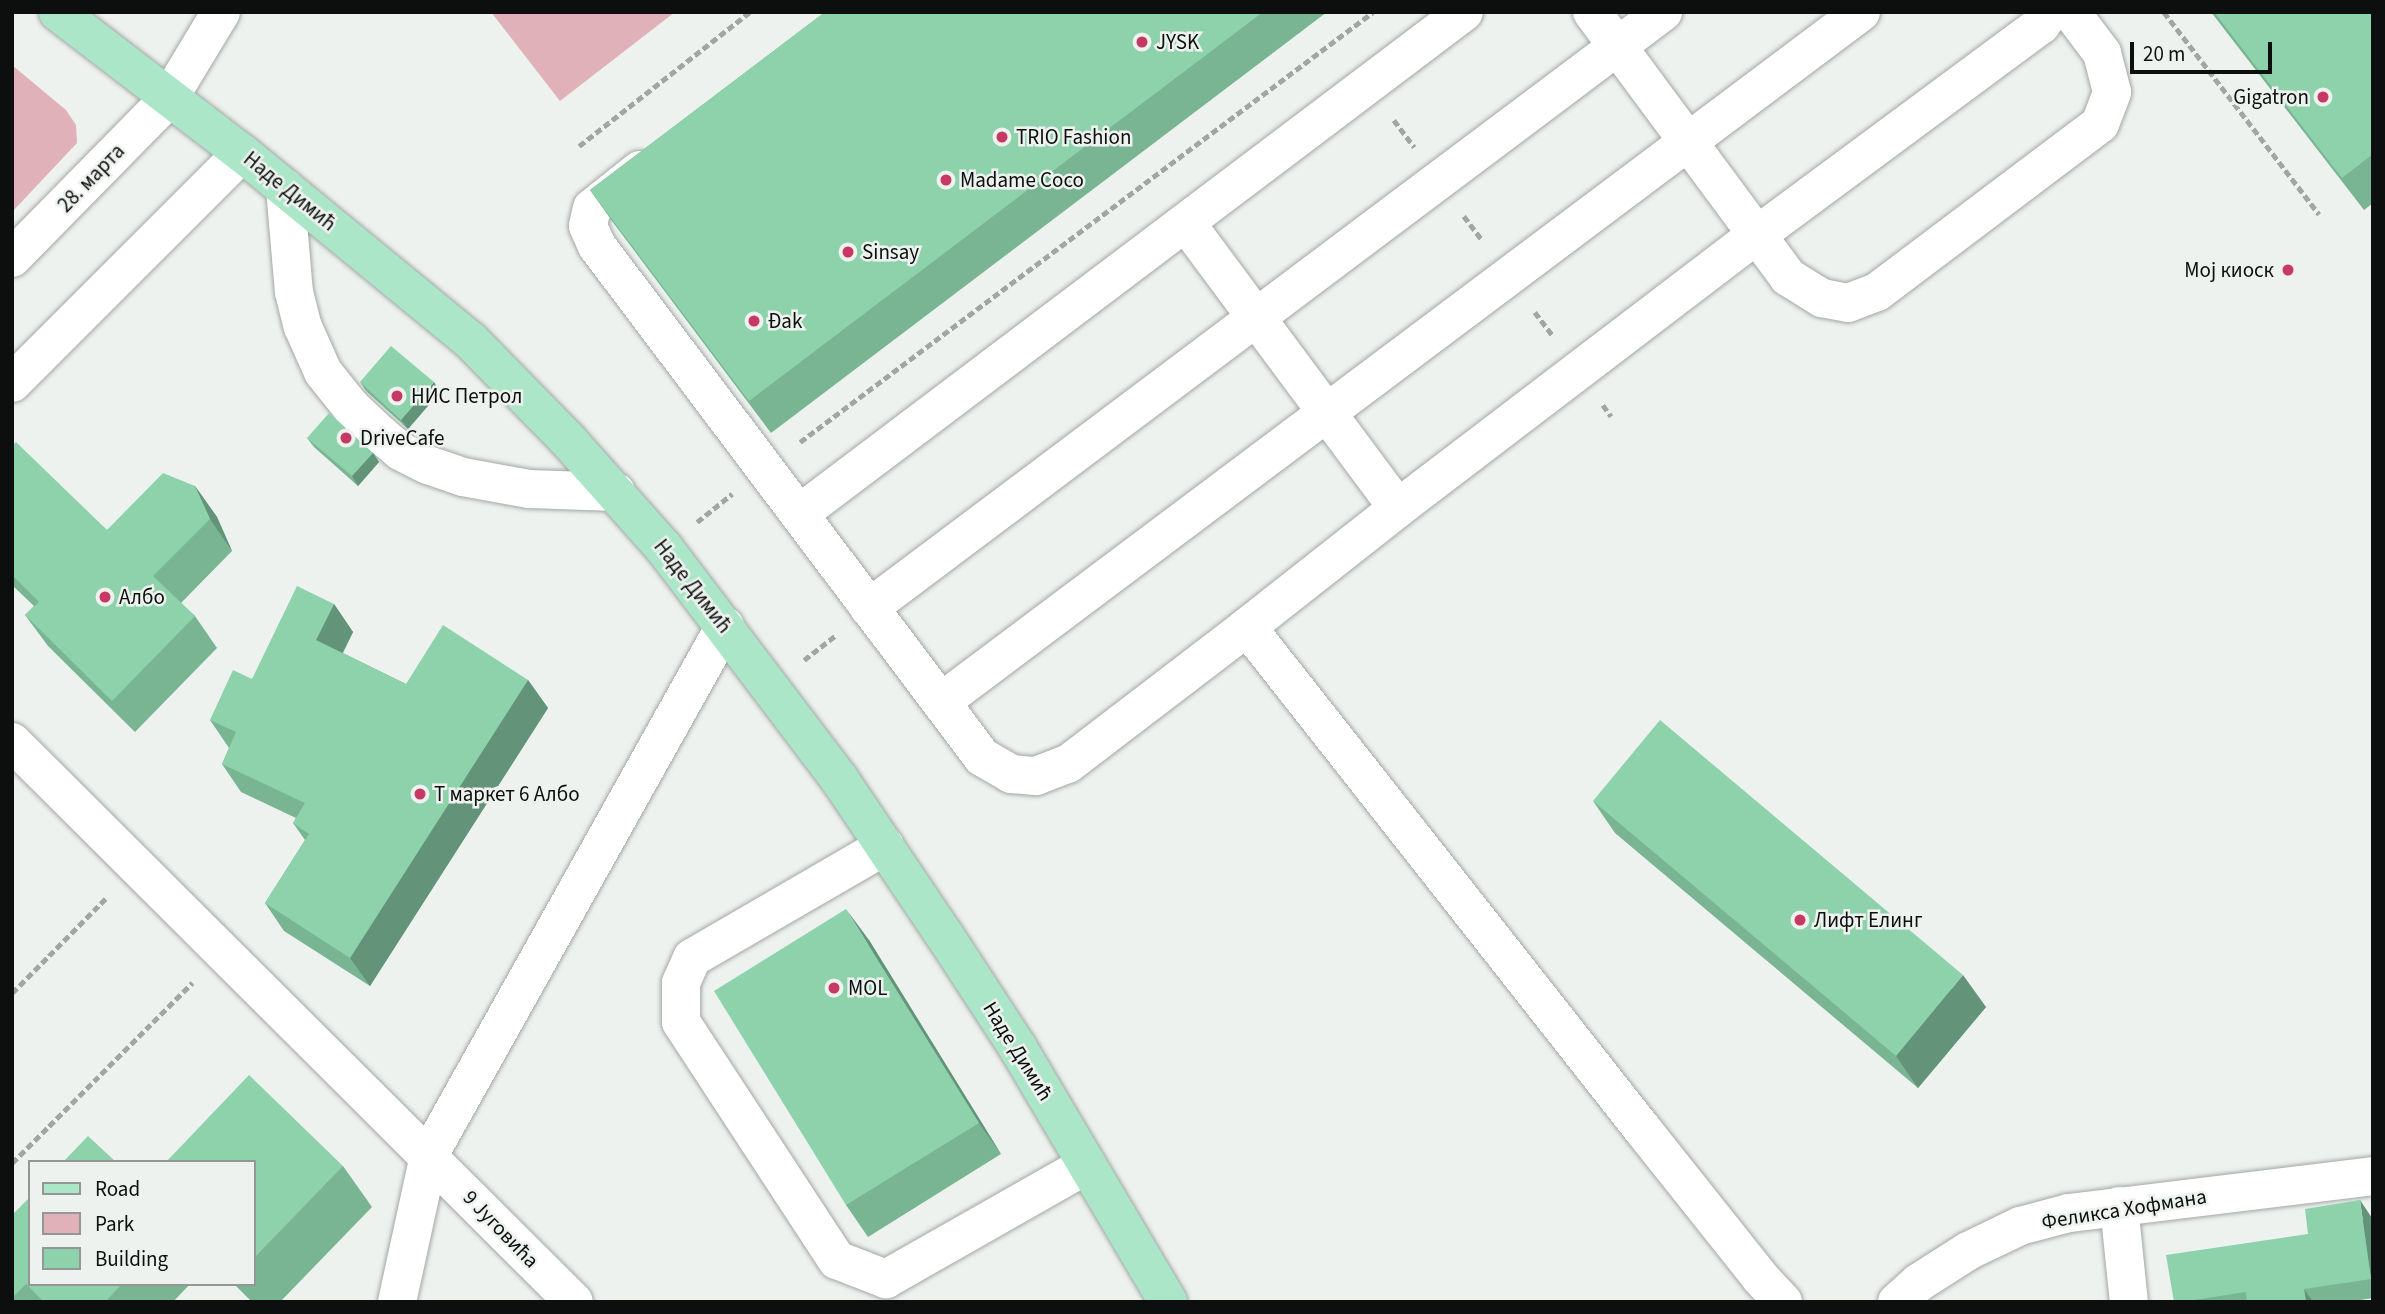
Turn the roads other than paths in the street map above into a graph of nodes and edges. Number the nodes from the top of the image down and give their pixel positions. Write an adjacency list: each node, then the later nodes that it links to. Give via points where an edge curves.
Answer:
1 (58, 12): 10 (main road, Наде Димић)
2 (221, 12): 10 (street, 28. марта)
3 (1464, 12): 15 (street)
4 (1592, 12): 9 (street)
5 (1663, 12): 9 (street)
6 (1861, 12): 11 (street)
7 (2050, 12): 16 (street, via 2041,25)
8 (2071, 12): 16 (street, via 2102,53 2109,79 2112,92 2100,124 1877,292 1848,303 1822,298 1788,276)
9 (1618, 46): 11 (street); 18 (street)
10 (169, 98): 13 (main road, Наде Димић); 17 (street, 28. марта)
11 (1688, 140): 16 (street); 20 (street)
12 (664, 152): 23 (street, via 592,208 588,226 597,246)
13 (242, 153): 14 (main road, Наде Димић); 19 (street)
14 (285, 188): 21 (main road, Наде Димић, via 471,341); 21 (street, via 294,292 303,327 323,372 360,416 400,451 463,477 529,489)
15 (1186, 223): 18 (street); 23 (street)
16 (1757, 236): 22 (street)
17 (12, 258)
18 (1256, 317): 20 (street); 24 (street)
19 (12, 383)
20 (1326, 412): 22 (street); 27 (street)
21 (615, 492): 25 (main road, Наде Димић)
22 (1398, 508): 26 (street)
23 (799, 514): 24 (street)
24 (869, 608): 27 (street)
25 (725, 626): 29 (main road, Наде Димић); 30 (street)
26 (1247, 627): 27 (street, via 1068,764 1036,776 1011,774 982,757); 37 (street)
27 (941, 702)
28 (12, 742): 30 (street, 9 Југовића)
29 (885, 846): 31 (main road, Наде Димић, via 1018,1048); 31 (street, via 692,958 681,983 681,1021 837,1260 886,1279)
30 (429, 1155): 34 (street, 9 Југовића); 35 (street)
31 (1087, 1164): 36 (main road, Наде Димић)
32 (2373, 1176): 33 (street, Феликса Хофмана)
33 (2119, 1206): 38 (street, Феликса Хофмана, via 2020,1226 1968,1251); 39 (street)
34 (553, 1295)
35 (397, 1302)
36 (1168, 1302)
37 (1783, 1302)
38 (1897, 1302)
39 (2129, 1302)

